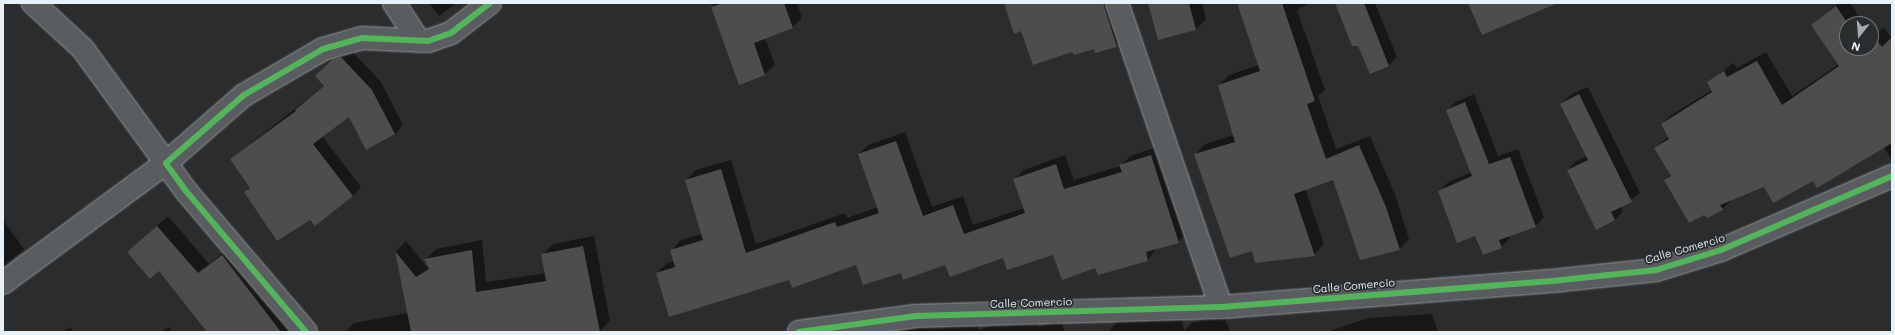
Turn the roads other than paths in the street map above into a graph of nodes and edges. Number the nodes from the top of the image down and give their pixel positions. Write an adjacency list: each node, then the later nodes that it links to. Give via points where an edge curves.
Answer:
1 (33, 3): 6 (street, via 82,48)
2 (394, 3): 5 (street)
3 (490, 3): 5 (street, via 451,33 428,42)
4 (1117, 3): 9 (street)
5 (419, 41): 6 (street, via 362,38 323,49 244,95)
6 (166, 163): 8 (street); 10 (street, via 186,191)
7 (1892, 176): 9 (street, Calle Comercio, via 1721,250 1656,270 1568,280)
8 (3, 283)
9 (1221, 307): 11 (street, Calle Comercio, via 916,316)
10 (306, 332)
11 (799, 332)

